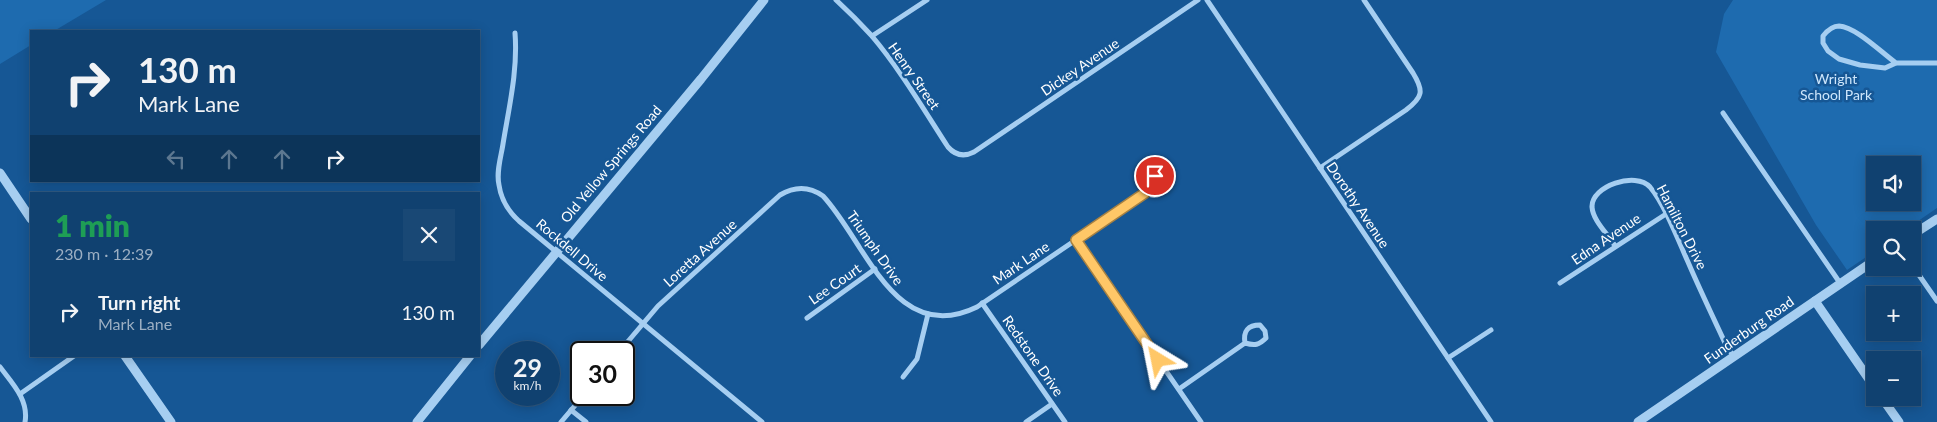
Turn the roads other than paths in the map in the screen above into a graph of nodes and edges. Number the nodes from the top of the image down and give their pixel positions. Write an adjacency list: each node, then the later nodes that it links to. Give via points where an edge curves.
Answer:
1 (836, 0): 8 (street, Henry Street)
2 (927, 0): 8 (street)
3 (1198, 0): 12 (street, Dickey Avenue)
4 (1206, 0): 13 (street, Dorothy Avenue)
5 (1364, 0): 13 (street, via 1420,84 1420,96 1406,110)
6 (762, 2): 23 (street, Old Yellow Springs Road)
7 (515, 33): 23 (street, Rockdell Drive, via 515,72 498,174 499,186 514,217)
8 (872, 36): 12 (street, Henry Street, via 948,147 961,155)
9 (1896, 63): 9 (street, via 1885,68 1839,59 1828,51 1823,36 1829,29 1846,28); 10 (street)
10 (1937, 63)
11 (1723, 113): 28 (street)
12 (974, 152)
13 (1320, 168): 43 (street, Dorothy Avenue)
14 (0, 173): 18 (street)
15 (808, 188): 25 (street, Triumph Drive, via 827,200); 34 (street, Loretta Avenue, via 794,188 780,195 658,306)
16 (1145, 193): 16 (street, Mark Lane, via 1159,195 1165,184 1155,176 1149,178); 21 (street, Mark Lane)
17 (1666, 214): 22 (street, Edna Avenue); 22 (street, Hamilton Drive, via 1644,182 1622,180 1602,190 1593,200 1592,210); 42 (street, Hamilton Drive)
18 (30, 218)
19 (1937, 219): 20 (street)
20 (1921, 229)
21 (1076, 240): 31 (street, Mark Lane); 47 (street)
22 (1615, 246): 27 (street, Edna Avenue)
23 (555, 251): 34 (street, Rockdell Drive); 38 (street, Old Yellow Springs Road)
24 (1866, 266): 28 (street, Funderburg Road)
25 (876, 269): 32 (street, Triumph Drive, via 901,301); 33 (street, Lee Court)
26 (1920, 276): 30 (street)
27 (1560, 283)
28 (1840, 284): 29 (street, Funderburg Road)
29 (1815, 300): 42 (street, Funderburg Road); 45 (street)
30 (1937, 301)
31 (982, 303): 32 (street, Mark Lane, via 957,314); 49 (street, Redstone Drive)
32 (928, 314): 46 (street, via 917,359)
33 (807, 318)
34 (643, 324): 36 (street, Loretta Avenue); 58 (street, Rockdell Drive)
35 (1491, 330): 43 (street)
36 (628, 341)
37 (1245, 343): 37 (street, via 1261,344 1266,338 1260,325 1247,329); 47 (street)
38 (480, 344)
39 (73, 357): 48 (street)
40 (127, 357): 54 (street)
41 (469, 357): 55 (street)
42 (1734, 357): 63 (street, Funderburg Road)
43 (1448, 358): 62 (street, Dorothy Avenue)
44 (0, 367): 48 (street)
45 (1866, 375)
46 (903, 377)
47 (1179, 389): 61 (street)
48 (20, 394): 53 (street, via 25,406)
49 (1052, 404): 59 (street); 60 (street, Redstone Drive)
50 (574, 406): 52 (street)
51 (1887, 406): 64 (street)
52 (571, 410): 56 (street); 57 (street)
53 (25, 422)
54 (171, 422)
55 (417, 422)
56 (562, 422)
57 (586, 422)
58 (762, 422)
59 (1026, 422)
60 (1065, 422)
61 (1201, 422)
62 (1491, 422)
63 (1638, 422)
64 (1898, 422)

